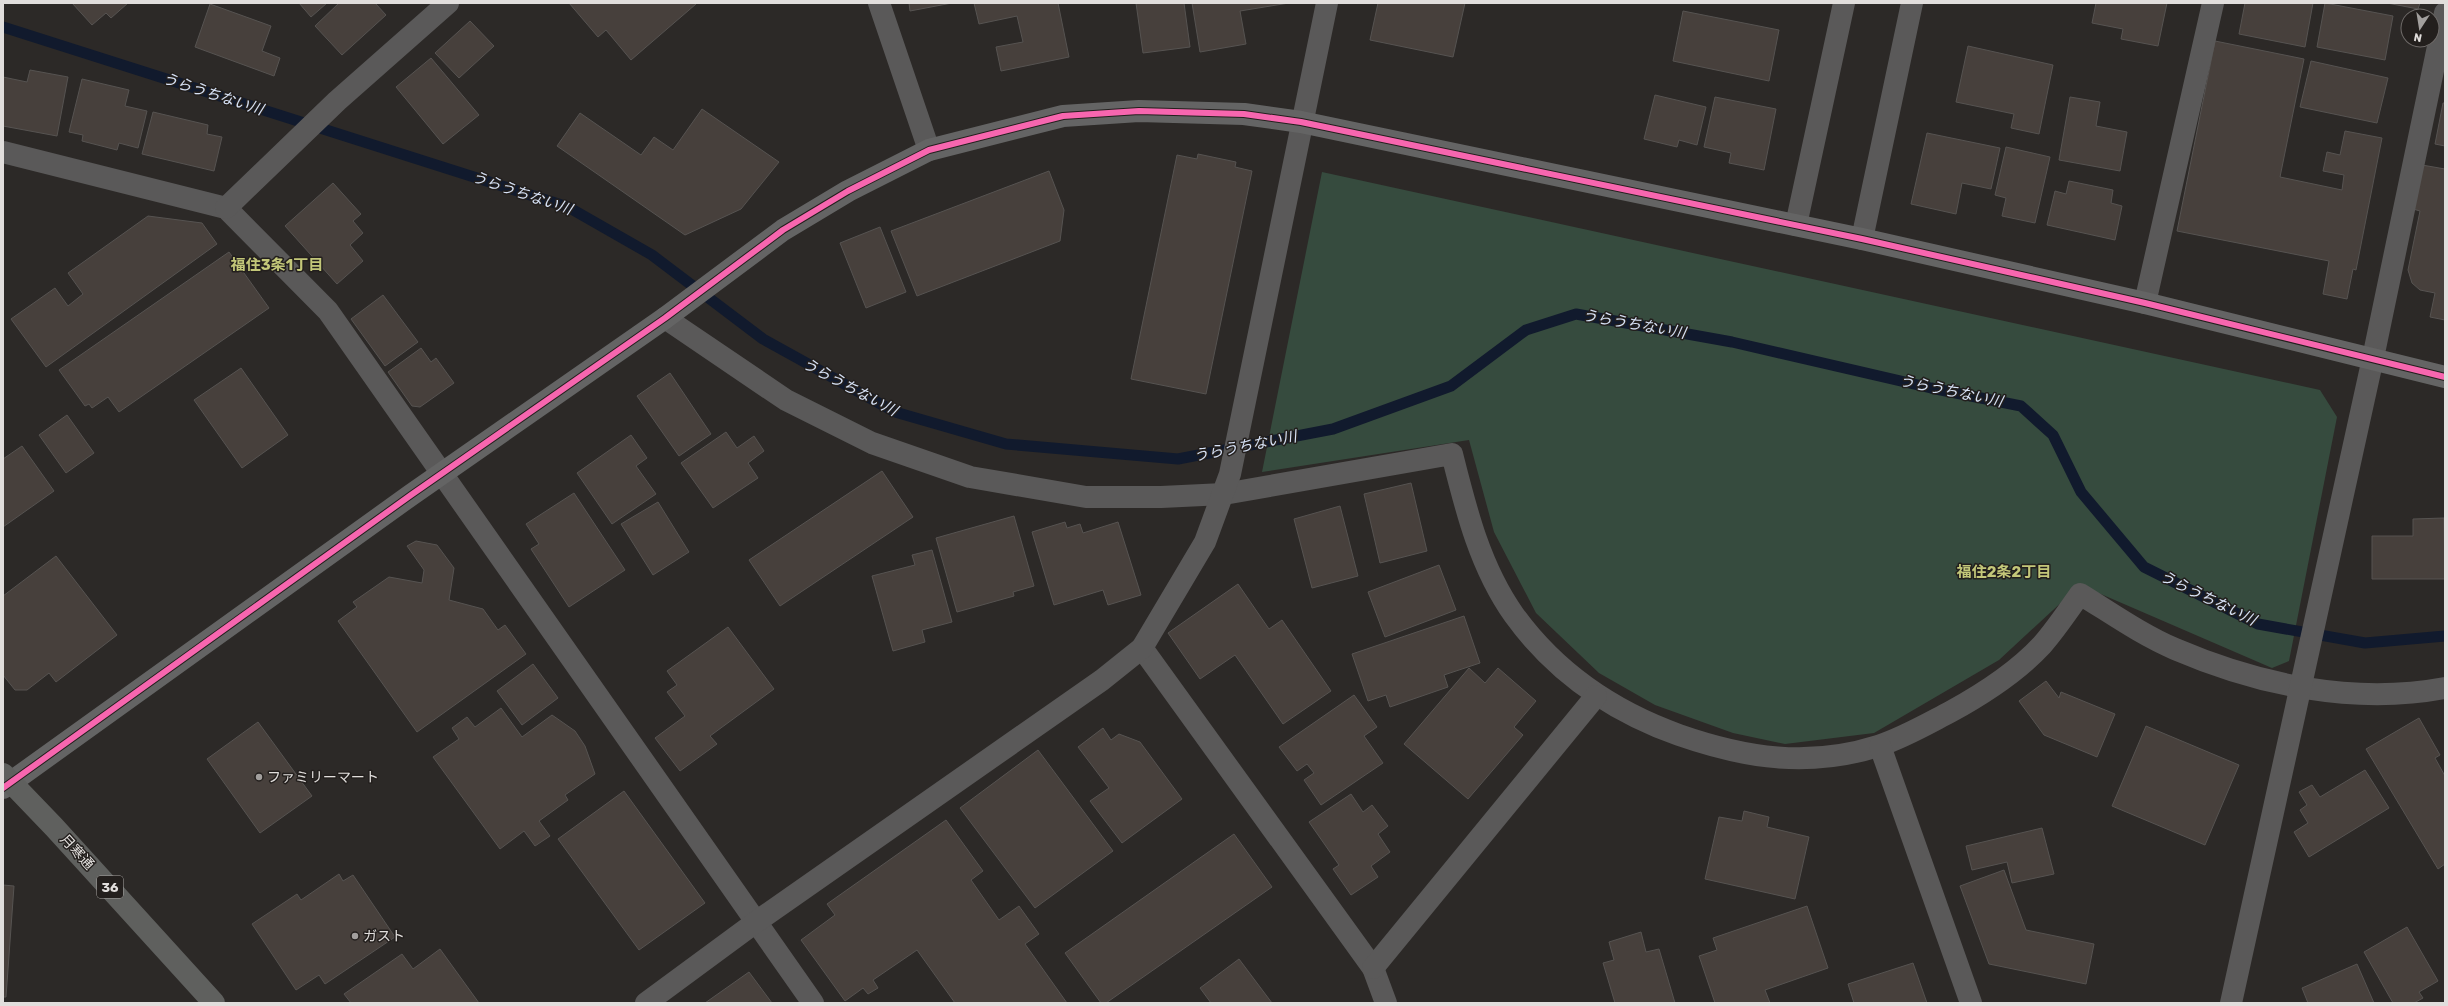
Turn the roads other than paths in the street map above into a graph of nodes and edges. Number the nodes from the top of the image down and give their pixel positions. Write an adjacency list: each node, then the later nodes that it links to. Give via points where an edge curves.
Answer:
1 (448, 3): 11 (street, via 336,101)
2 (879, 3): 9 (street)
3 (1327, 3): 8 (street)
4 (1844, 3): 12 (street)
5 (1912, 3): 13 (street)
6 (2213, 3): 14 (street)
7 (2445, 13): 16 (street)
8 (1301, 122): 9 (street, via 1244,114 1139,111 1063,116); 12 (street); 19 (street)
9 (929, 150): 15 (street, via 848,191 783,230)
10 (3, 152): 11 (street)
11 (226, 208): 18 (street, via 328,311)
12 (1796, 225): 13 (street)
13 (1862, 239): 14 (street)
14 (2145, 303): 16 (street)
15 (665, 318): 18 (street); 19 (street, via 786,400 872,443 970,477 1086,497 1161,497)
16 (2372, 358): 17 (street); 21 (street)
17 (2445, 377)
18 (441, 474): 25 (street); 26 (street)
19 (1227, 484): 20 (street, via 1205,542); 23 (street, via 1452,454 1482,559 1498,589 1514,615 1534,639 1565,672)
20 (1142, 648): 26 (street, via 1102,680); 27 (street)
21 (2301, 687): 22 (street, via 2364,696); 24 (street, via 2234,672 2174,649 2080,594 2042,644 2015,670 1978,696 1925,726); 33 (street)
22 (2445, 688)
23 (1596, 696): 24 (street, via 1664,730 1710,746 1761,757 1808,758 1850,754); 27 (street)
24 (1880, 746): 32 (street)
25 (6, 782): 28 (highway, 月寒通 / 36, via 76,850)
26 (756, 922): 29 (street); 30 (street)
27 (1373, 968): 31 (street)
28 (214, 1003)
29 (646, 1003)
30 (813, 1003)
31 (1386, 1003)
32 (1971, 1003)
33 (2231, 1003)

